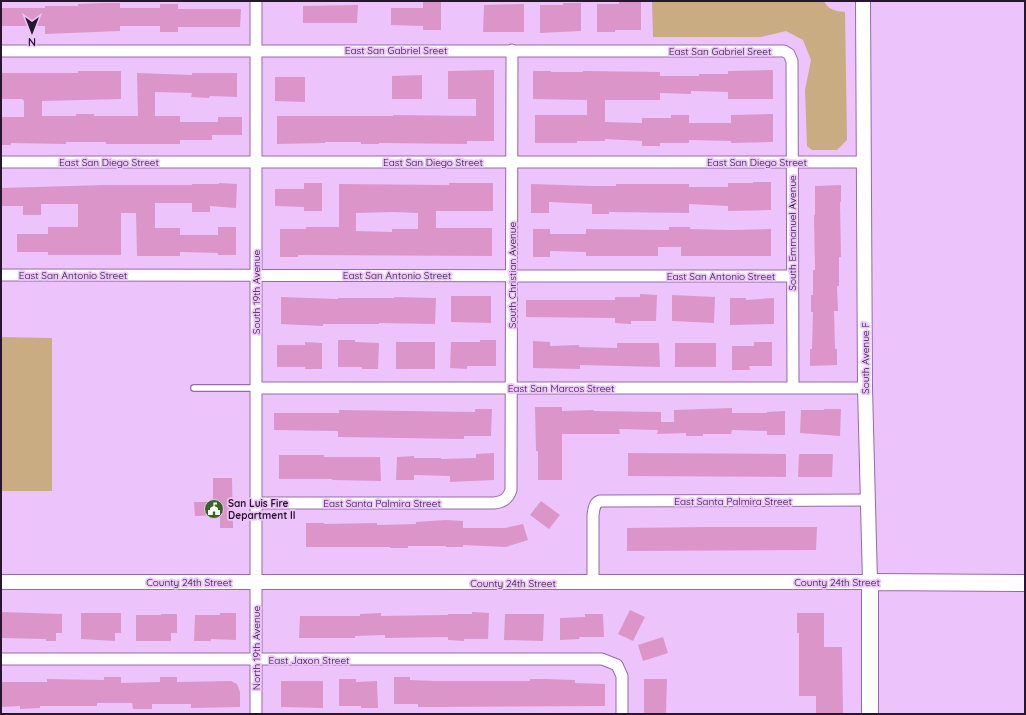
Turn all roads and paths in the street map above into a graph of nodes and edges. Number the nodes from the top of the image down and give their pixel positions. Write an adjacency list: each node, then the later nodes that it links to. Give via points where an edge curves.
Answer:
1 (256, 1): 3 (street, South 19th Avenue)
2 (863, 1): 11 (street, South Avenue F)
3 (256, 50): 4 (street, East San Gabriel Sreet); 5 (street, East San Gabriel Sreet); 8 (street, South 19th Avenue)
4 (512, 50): 6 (street, East San Gabriel Sreet, via 784,51); 9 (street, South Christian Avenue)
5 (1, 51)
6 (789, 54): 10 (street, South Emmanuel Avenue, via 792,60)
7 (1, 162): 8 (street, East San Diego Street)
8 (256, 162): 9 (street, East San Diego Street); 13 (street, South 19th Avenue)
9 (512, 162): 10 (street, East San Diego Street); 14 (street, South Christian Avenue)
10 (792, 162): 11 (street, East San Diego Street); 15 (street, South Emmanuel Avenue)
11 (864, 162): 19 (street, South Avenue F)
12 (1, 275): 13 (street, East San Antonio Street)
13 (256, 275): 14 (street, East San Antonio Street); 17 (street, South 19th Avenue)
14 (512, 275): 15 (street, East San Antonio Street); 20 (street, South Christian Avenue)
15 (792, 276): 18 (street, South Emmanuel Avenue)
16 (194, 388): 17 (lane)
17 (256, 388): 20 (street, East San Marcos Street); 23 (street, South 19th Avenue)
18 (792, 388): 19 (street, East San Marcos Street); 20 (street, East San Marcos Street)
19 (865, 388): 22 (street, South Avenue F)
20 (512, 389): 21 (street, South Christian Avenue, via 511,490)
21 (507, 498): 23 (street, East Santa Palmira Street, via 494,504)
22 (868, 500): 26 (street, South Avenue F); 27 (street, East Santa Palmira Street, via 600,501 594,507 593,515)
23 (256, 503): 25 (street, South 19th Avenue)
24 (1, 582): 25 (street, County 24th Street)
25 (256, 582): 27 (street, County 24th Street); 30 (street, North 19th Avenue)
26 (870, 582): 27 (street, County 24th Street); 28 (main road, County 24th Street); 33 (main road, South Avenue F)
27 (593, 583)
28 (1025, 583)
29 (1, 659): 30 (street, East Jaxon Street)
30 (256, 660): 31 (street, North 19th Avenue); 32 (street, East Jaxon Street, via 602,659 617,665 622,676)
31 (256, 714)
32 (622, 714)
33 (870, 714)

